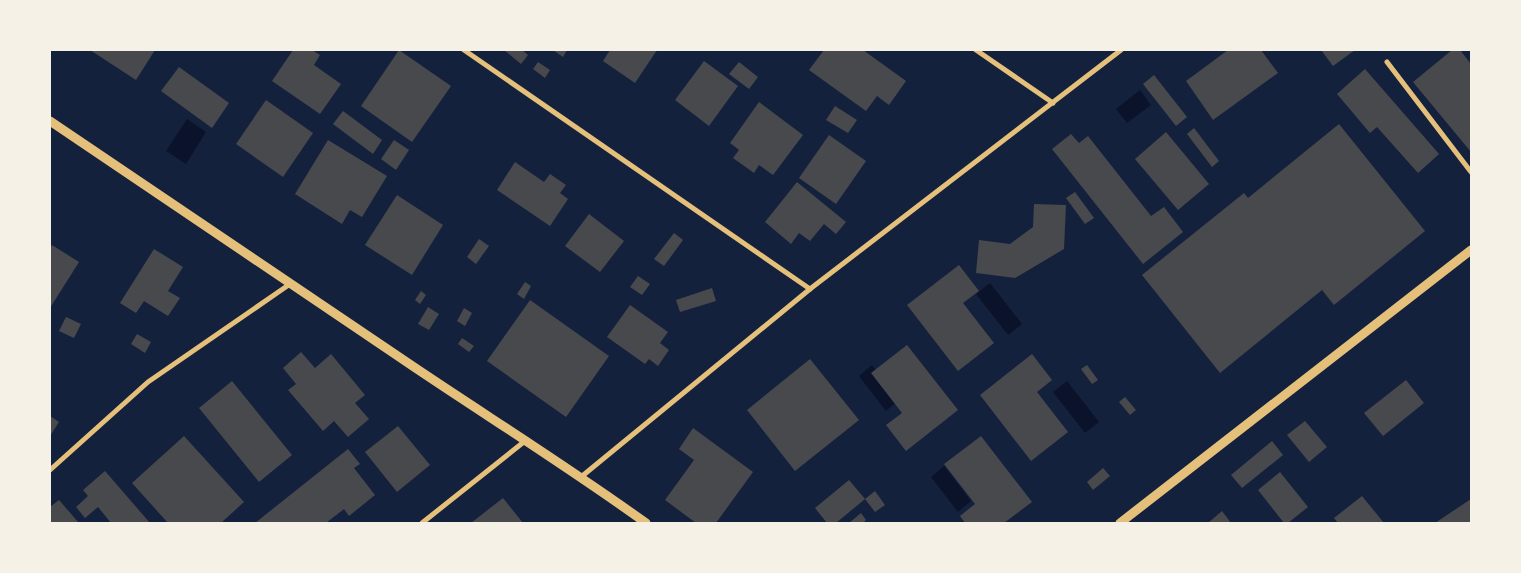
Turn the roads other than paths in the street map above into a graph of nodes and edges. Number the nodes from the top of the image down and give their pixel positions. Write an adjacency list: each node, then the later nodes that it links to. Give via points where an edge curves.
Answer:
1 (464, 50): 10 (street)
2 (976, 50): 5 (street)
3 (1121, 50): 5 (street)
4 (1387, 62): 7 (street)
5 (1054, 103): 10 (street)
6 (50, 121): 9 (street)
7 (1471, 172)
8 (1471, 250): 16 (street)
9 (290, 284): 11 (street); 12 (street, via 148,382)
10 (810, 289): 13 (street)
11 (525, 441): 13 (street); 14 (street)
12 (50, 470)
13 (581, 477): 15 (street)
14 (422, 523)
15 (646, 523)
16 (1120, 523)

